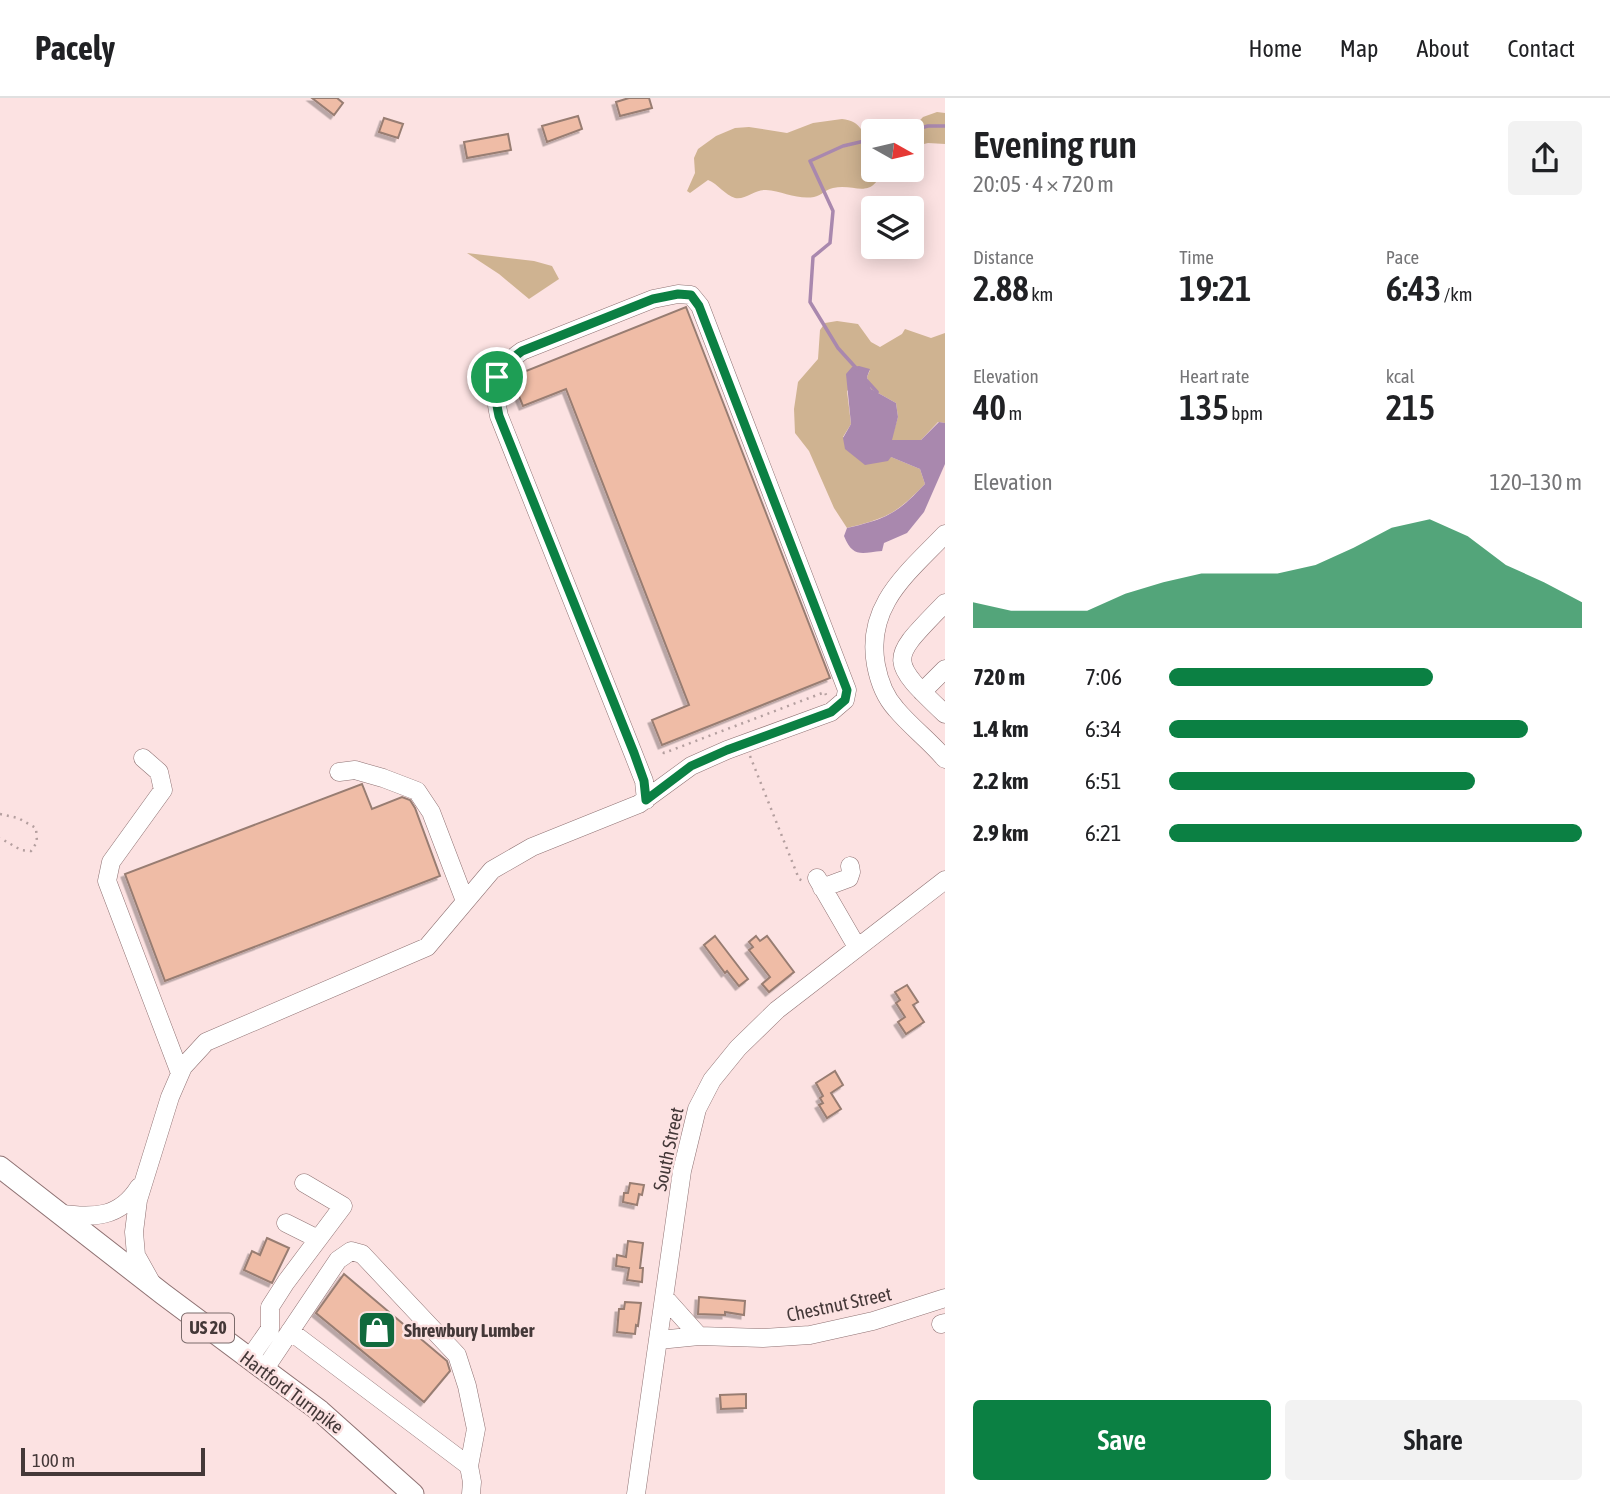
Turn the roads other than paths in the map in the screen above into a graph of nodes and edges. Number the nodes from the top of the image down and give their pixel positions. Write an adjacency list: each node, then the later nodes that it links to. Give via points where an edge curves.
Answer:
1 (945, 534): 6 (street, via 883,604 874,637 877,673 885,692 895,708)
2 (945, 603): 4 (street, via 902,653 907,677)
3 (945, 669): 4 (street)
4 (922, 692): 5 (street)
5 (945, 714)
6 (944, 755)
7 (144, 758): 14 (street, via 159,772 163,790 111,862 107,881)
8 (339, 772): 12 (street, via 355,770 417,791 431,812)
9 (646, 800): 9 (street, via 634,753 499,416 495,396 497,377 505,363 522,351 653,299 678,294 691,295 699,306 847,690 845,700 831,712 691,766); 12 (street, via 522,853 492,870)
10 (850, 866): 13 (street, via 849,878 815,883)
11 (945, 880): 13 (street, South Street)
12 (465, 901): 14 (street, via 426,947 206,1042)
13 (857, 947): 22 (street, South Street, via 758,1027 725,1062 703,1095 687,1144)
14 (180, 1073): 16 (street)
15 (0, 1167): 18 (main road, Hartford Turnpike / US 20)
16 (145, 1178): 18 (street, via 117,1211); 21 (street, via 134,1232 136,1255)
17 (304, 1183): 20 (street, via 343,1206)
18 (60, 1214): 21 (main road, Hartford Turnpike / US 20)
19 (286, 1223): 20 (street)
20 (318, 1239): 27 (street, via 270,1307 270,1329)
21 (154, 1287): 27 (main road, Hartford Turnpike / US 20)
22 (665, 1298): 25 (street); 26 (street, South Street)
23 (945, 1298): 25 (street, Chestnut Street, via 860,1325 810,1335)
24 (290, 1331): 27 (street); 28 (street); 28 (street, via 338,1260 351,1251 362,1254 457,1355 476,1429)
25 (699, 1336): 26 (street, Chestnut Street)
26 (659, 1340): 31 (street, South Street)
27 (257, 1364): 29 (main road, Hartford Turnpike / US 20, via 354,1439)
28 (469, 1466): 30 (street)
29 (413, 1494)
30 (471, 1494)
31 (636, 1494)

